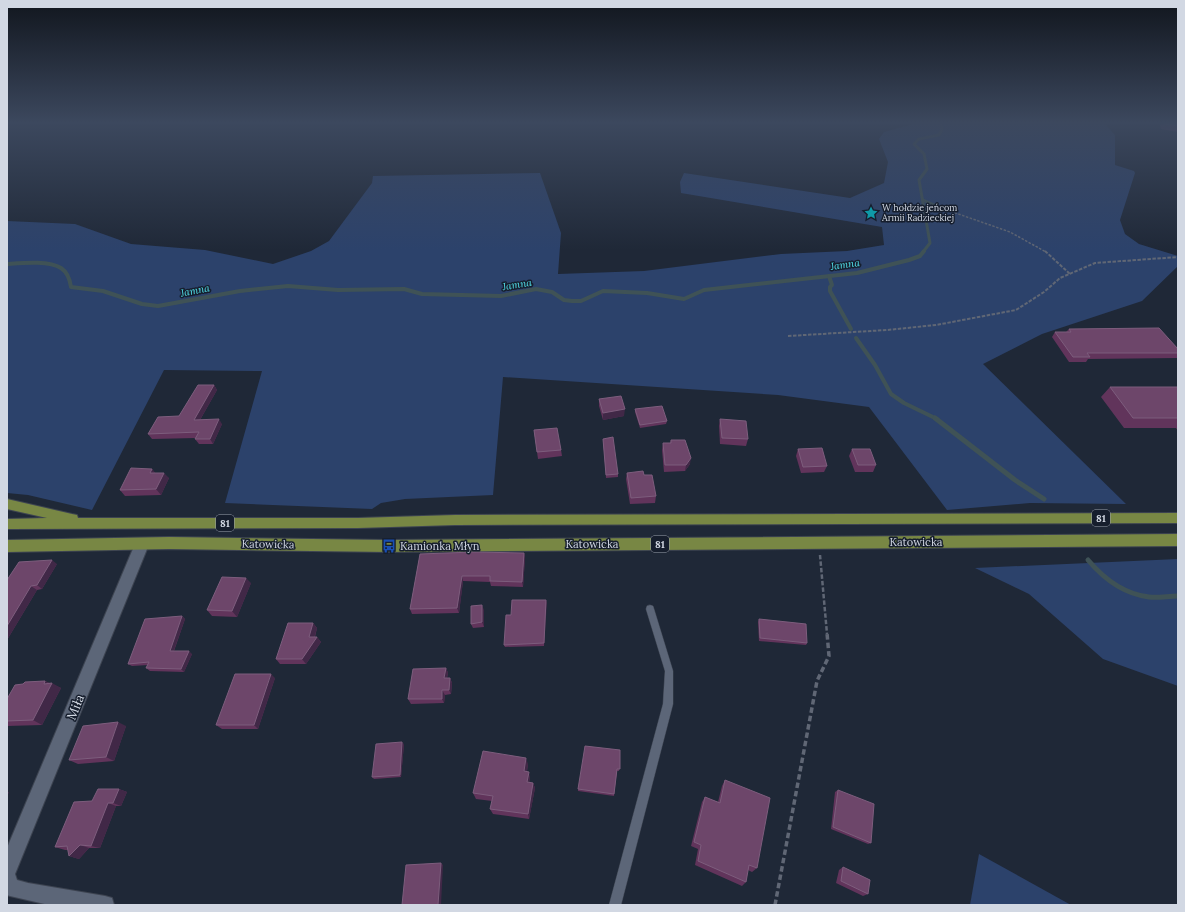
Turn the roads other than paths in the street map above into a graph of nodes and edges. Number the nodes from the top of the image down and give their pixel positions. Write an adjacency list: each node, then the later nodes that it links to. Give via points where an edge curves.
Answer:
1 (7, 504): 3 (main road)
2 (1178, 518): 3 (main road, Katowicka / 81)
3 (91, 523): 4 (main road, Katowicka / 81)
4 (7, 524)
5 (1178, 540): 6 (main road, Katowicka / 81, via 390,546)
6 (142, 544): 7 (main road, Katowicka / 81); 9 (street, Miła)
7 (7, 546)
8 (650, 609): 13 (lane, via 669,671 668,704)
9 (7, 870)
10 (7, 878): 11 (street, via 10,887)
11 (54, 901): 12 (street)
12 (105, 905)
13 (615, 905)

